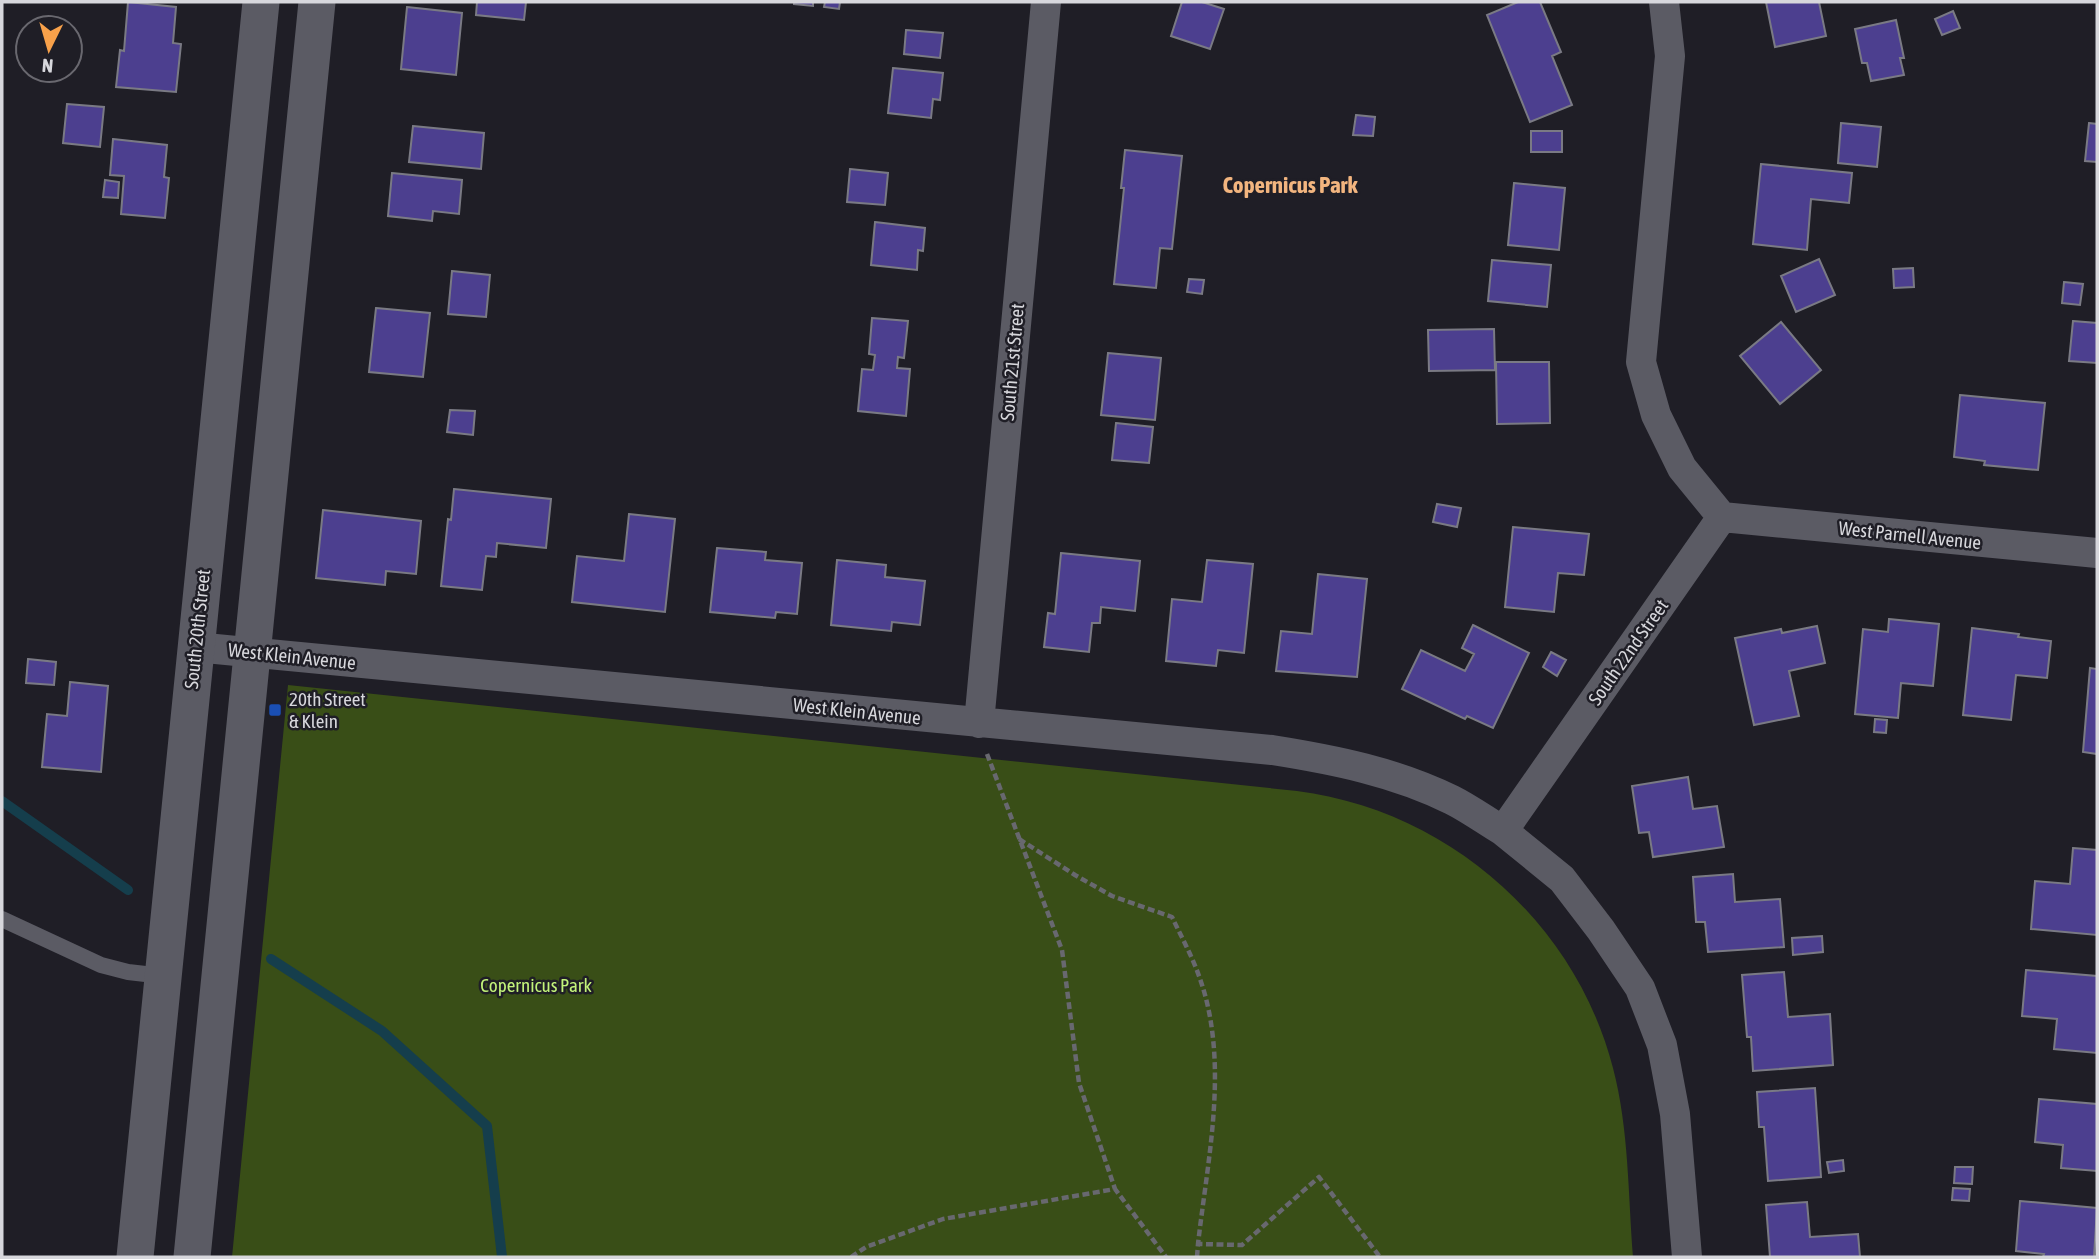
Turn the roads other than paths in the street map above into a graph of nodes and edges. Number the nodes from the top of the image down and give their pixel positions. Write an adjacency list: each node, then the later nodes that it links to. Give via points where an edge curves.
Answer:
1 (261, 2): 7 (street, South 20th Street)
2 (317, 2): 8 (street)
3 (1046, 2): 9 (street, South 21st Street)
4 (1664, 2): 5 (street, via 1670,56 1641,362 1656,415 1682,468)
5 (1722, 517): 6 (street, West Parnell Avenue); 10 (street, South 22nd Street)
6 (2097, 553)
7 (195, 647): 8 (street, West Klein Avenue); 12 (street, South 20th Street)
8 (253, 652): 9 (street, West Klein Avenue); 14 (street)
9 (979, 723): 10 (street, West Klein Avenue, via 1338,760 1391,774 1454,801)
10 (1503, 831): 15 (street, via 1562,879 1640,988 1662,1045 1675,1114)
11 (2, 919): 12 (lane, via 101,965)
12 (163, 976): 13 (street, South 20th Street)
13 (135, 1257)
14 (192, 1257)
15 (1687, 1257)

